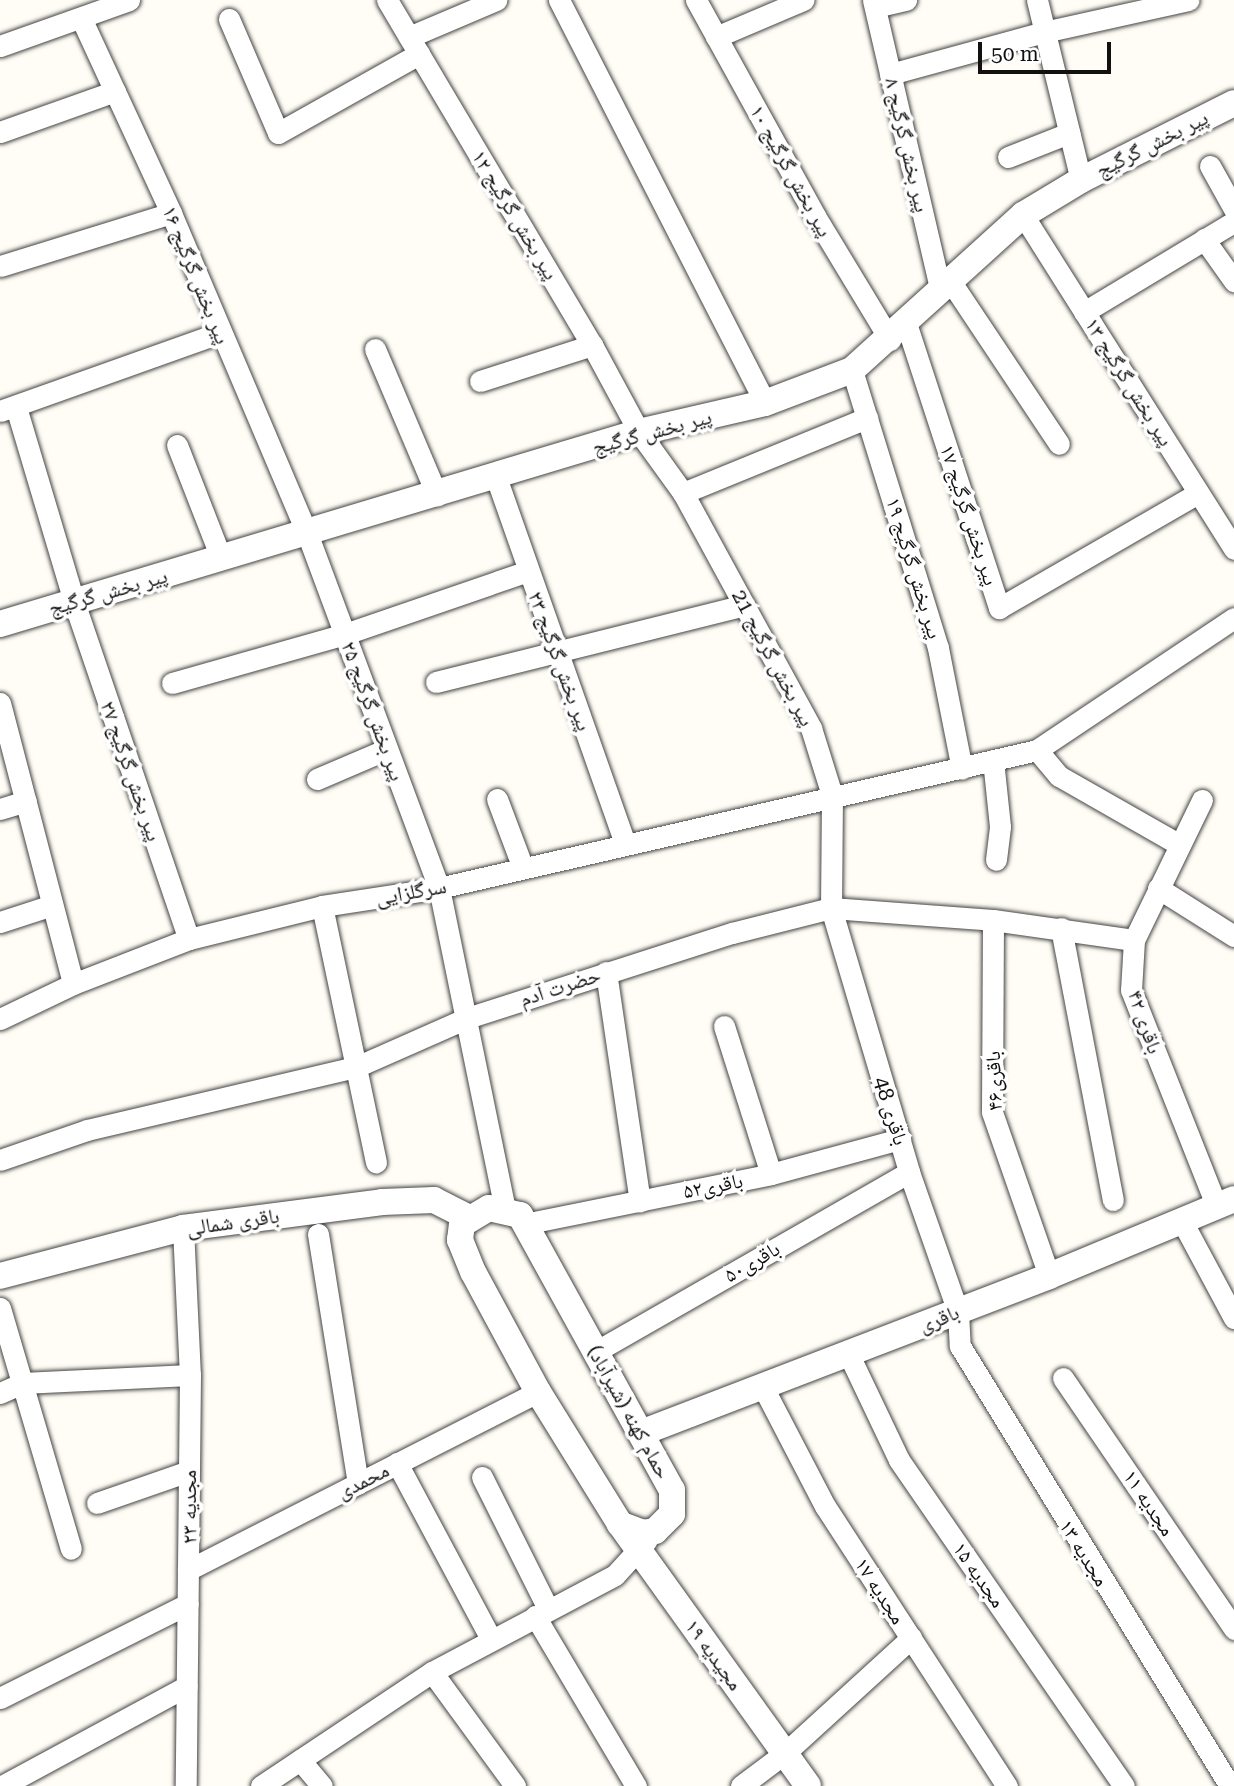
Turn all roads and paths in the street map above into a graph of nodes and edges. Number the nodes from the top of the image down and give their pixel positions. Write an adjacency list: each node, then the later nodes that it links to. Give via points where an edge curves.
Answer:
1 (129, 0): 11 (street)
2 (387, 0): 17 (street, پیر بخش گرگیج ۱۲)
3 (496, 0): 17 (street)
4 (559, 0): 41 (street, via 573,36)
5 (696, 0): 15 (street, پیر بخش گرگیج ۱۰)
6 (803, 0): 15 (street)
7 (906, 0): 10 (street)
8 (1037, 0): 14 (street)
9 (1188, 0): 14 (street)
10 (874, 4): 18 (street, پیر بخش گرگیج ۸)
11 (100, 5): 12 (street)
12 (81, 18): 16 (street); 19 (street, پیر بخش گرگیج ۱۶)
13 (229, 19): 17 (street, via 278,134)
14 (1044, 32): 18 (street); 22 (street)
15 (716, 37): 35 (street, پیر بخش گرگیج ۱۰, via 815,216)
16 (0, 46)
17 (414, 46): 37 (street, پیر بخش گرگیج ۱۲)
18 (890, 74): 33 (street, پیر بخش گرگیج ۸)
19 (115, 92): 21 (street); 27 (street, پیر بخش گرگیج ۱۶)
20 (1234, 103): 25 (street, پیر بخش گرگیج)
21 (0, 132)
22 (1069, 133): 23 (street); 25 (street)
23 (1008, 158)
24 (1210, 166): 26 (street)
25 (1081, 180): 28 (street, پیر بخش گرگیج)
26 (1234, 209)
27 (171, 213): 31 (street); 36 (street, پیر بخش گرگیج ۱۶)
28 (1023, 215): 33 (street, پیر بخش گرگیج); 34 (street, پیر بخش گرگیج ۱۳)
29 (1234, 222): 30 (street)
30 (1204, 239): 32 (street); 34 (street)
31 (0, 266)
32 (1234, 281)
33 (945, 284): 35 (street, پیر بخش گرگیج); 45 (street)
34 (1084, 312): 49 (street, پیر بخش گرگیج ۱۳)
35 (898, 331): 39 (street, پیر بخش گرگیج); 49 (street, پیر بخش گرگیج ۱۷, via 999,608)
36 (219, 333): 42 (street); 51 (street, پیر بخش گرگیج ۱۶)
37 (592, 345): 40 (street); 44 (street, پیر بخش گرگیج ۱۲)
38 (375, 349): 50 (street)
39 (852, 370): 41 (street, پیر بخش گرگیج); 43 (street, پیر بخش گرگیج ۱۹)
40 (480, 381)
41 (765, 403): 44 (street, پیر بخش گرگیج)
42 (8, 409): 55 (street, پیر بخش گرگیج ۲۷)
43 (867, 418): 48 (street); 67 (street, پیر بخش گرگیج ۱۹, via 938,648)
44 (639, 432): 47 (street, پیر بخش گرگیج); 48 (street, پیر بخش گرگیج 21)
45 (1059, 444)
46 (177, 445): 53 (street)
47 (496, 477): 50 (street, پیر بخش گرگیج); 54 (street, پیر بخش گرگیج ۲۳)
48 (683, 493): 56 (street, پیر بخش گرگیج 21)
49 (1198, 493): 52 (street, پیر بخش گرگیج ۱۳)
50 (437, 495): 51 (street, پیر بخش گرگیج)
51 (307, 533): 53 (street, پیر بخش گرگیج); 59 (street, پیر بخش گرگیج ۲۵)
52 (1234, 549)
53 (221, 558): 55 (street, پیر بخش گرگیج)
54 (528, 571): 59 (street); 60 (street, پیر بخش گرگیج ۲۳)
55 (74, 602): 58 (street, پیر بخش گرگیج); 87 (street, پیر بخش گرگیج ۲۷)
56 (745, 605): 60 (street); 69 (street, پیر بخش گرگیج 21, via 811,728)
57 (1234, 618): 65 (street)
58 (0, 624)
59 (345, 634): 62 (street); 64 (street, پیر بخش گرگیج ۲۵)
60 (557, 652): 61 (street); 74 (street, پیر بخش گرگیج ۲۳)
61 (436, 682)
62 (172, 683)
63 (0, 703): 72 (street)
64 (387, 749): 68 (street); 78 (street, پیر بخش گرگیج ۲۵)
65 (1037, 750): 66 (street, سرگلزایی); 75 (street, via 1059,776)
66 (993, 760): 67 (street, سرگلزایی); 76 (street, via 1000,827)
67 (962, 769): 69 (street, سرگلزایی)
68 (317, 779)
69 (832, 794): 74 (street, سرگلزایی); 82 (street, پیر بخش گرگیج 21)
70 (497, 799): 77 (street)
71 (1202, 800): 75 (street, باقری ۴۲)
72 (26, 802): 73 (street); 80 (street)
73 (0, 809)
74 (625, 844): 77 (street, سرگلزایی)
75 (1180, 845): 79 (street, باقری ۴۲)
76 (996, 860)
77 (523, 868): 78 (street, سرگلزایی)
78 (439, 888): 81 (street, سرگلزایی); 92 (street, پیر بخش گرگیج ۲۵)
79 (1158, 888): 86 (street); 88 (street, باقری ۴۲)
80 (52, 905): 84 (street); 90 (street)
81 (322, 906): 87 (street, سرگلزایی); 94 (street)
82 (831, 908): 83 (street, حضرت آدم); 89 (street, حضرت آدم); 95 (street, باقری 48)
83 (993, 920): 85 (street, حضرت آدم); 109 (street, باقری۴۶, via 992,1112)
84 (0, 922)
85 (1061, 928): 88 (street, حضرت آدم); 100 (street)
86 (1234, 936)
87 (188, 939): 90 (street, سرگلزایی)
88 (1134, 940): 102 (street, باقری ۴۲, via 1130,990)
89 (606, 972): 92 (street, حضرت آدم); 101 (street)
90 (73, 984): 91 (street, سرگلزایی)
91 (0, 1018)
92 (467, 1018): 94 (street, حضرت آدم); 103 (street, پیر بخش گرگیج ۲۵)
93 (724, 1026): 99 (street)
94 (356, 1068): 96 (street, حضرت آدم, via 87,1130); 97 (street)
95 (900, 1139): 98 (street, باقری 48); 99 (street, باقری۵۲)
96 (0, 1160)
97 (376, 1162)
98 (909, 1172): 111 (street, باقری 48); 113 (street, باقری۵۰)
99 (771, 1174): 101 (street, باقری۵۲)
100 (1113, 1200)
101 (640, 1201): 103 (street, باقری۵۲)
102 (1225, 1203): 105 (street, باقری)
103 (515, 1216): 104 (street, via 489,1208); 113 (street, حمام کهنه (شیرآباد))
104 (468, 1217): 106 (street, باقری شمالی, via 435,1200); 119 (street, via 460,1240)
105 (1183, 1223): 109 (street, باقری); 112 (street)
106 (183, 1228): 108 (street, باقری شمالی); 115 (street, مجدیه ۲۳)
107 (318, 1234): 125 (street)
108 (0, 1276)
109 (1049, 1276): 111 (street, باقری)
110 (0, 1308): 117 (street)
111 (958, 1311): 114 (street, باقری); 150 (street, مجدیه ۱۳, via 960,1346)
112 (1234, 1318)
113 (596, 1352): 121 (street, حمام کهنه (شیرآباد))
114 (849, 1355): 118 (street, باقری); 149 (street, مجدیه ۱۵, via 899,1460)
115 (190, 1374): 117 (street); 123 (street, مجدیه ۲۳)
116 (1063, 1378): 132 (street, مجدیه ۱۱)
117 (22, 1383): 120 (street); 128 (street)
118 (764, 1389): 121 (street, باقری); 133 (street, مجدیه ۱۷, via 825,1506)
119 (538, 1392): 122 (street, محمدی); 127 (street, via 620,1524 643,1533)
120 (0, 1393)
121 (641, 1433): 127 (street, حمام کهنه (شیرآباد), via 674,1502 672,1514)
122 (397, 1463): 125 (street, محمدی); 134 (street)
123 (189, 1471): 126 (street); 129 (street, مجدیه ۲۳)
124 (482, 1477): 131 (street)
125 (358, 1484): 129 (street, محمدی)
126 (97, 1503)
127 (647, 1540): 131 (street, via 615,1575); 138 (street, مجیدیه ۱۹)
128 (71, 1549)
129 (188, 1570): 130 (street, مجدیه ۲۳)
130 (188, 1604): 136 (street, مجدیه ۲۳); 137 (street)
131 (542, 1612): 134 (street); 145 (street)
132 (1234, 1629)
133 (911, 1638): 138 (street); 148 (street, مجدیه ۱۷)
134 (491, 1639): 135 (street)
135 (432, 1672): 139 (street); 144 (street)
136 (187, 1686): 140 (street); 141 (street, مجدیه ۲۳)
137 (0, 1698)
138 (785, 1753): 146 (street); 147 (street, مجیدیه ۱۹)
139 (300, 1760): 142 (street); 143 (street)
140 (2, 1786)
141 (187, 1786)
142 (261, 1786)
143 (322, 1786)
144 (515, 1786)
145 (636, 1786)
146 (741, 1786)
147 (808, 1786)
148 (1007, 1786)
149 (1124, 1786)
150 (1230, 1786)

